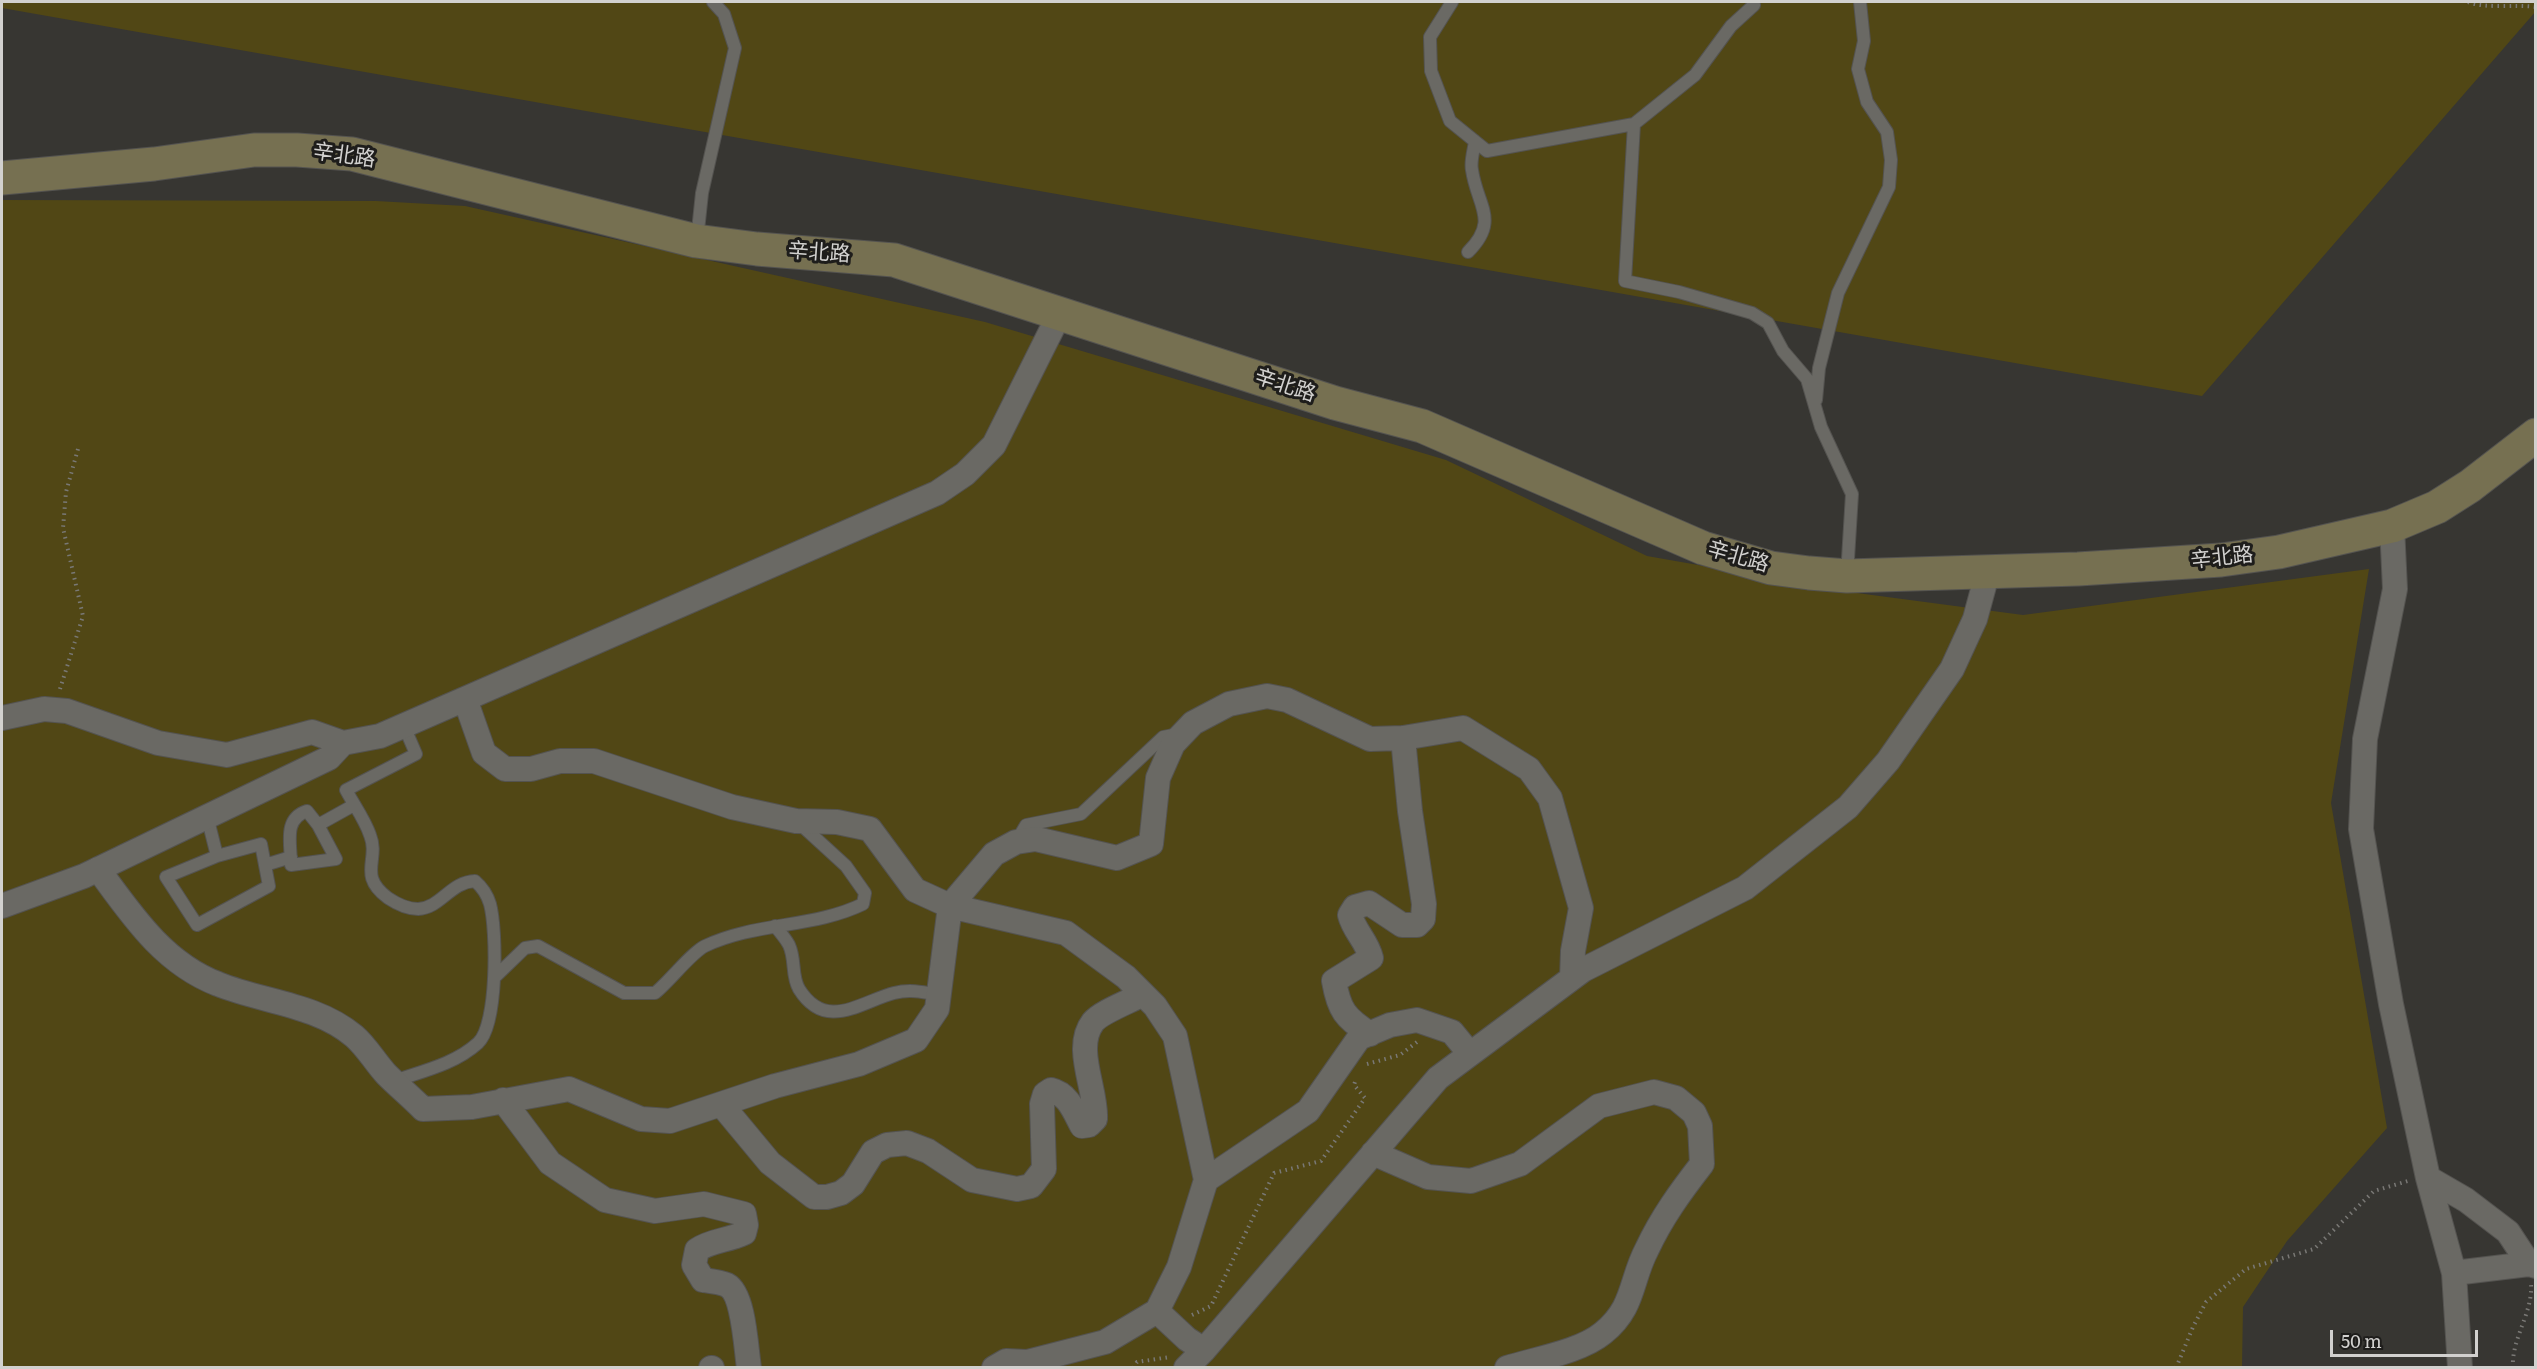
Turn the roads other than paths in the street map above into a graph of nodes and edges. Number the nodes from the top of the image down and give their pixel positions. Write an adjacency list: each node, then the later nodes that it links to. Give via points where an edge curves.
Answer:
1 (713, 2): 8 (lane, via 724,14 735,48 702,193)
2 (1452, 2): 6 (lane, via 1430,38 1431,70 1450,121)
3 (1860, 2): 11 (lane, via 1864,41 1858,69 1867,102 1887,132 1892,160 1889,187 1838,292 1819,368)
4 (1756, 3): 5 (lane, via 1731,26 1695,75)
5 (1634, 124): 6 (lane, via 1487,151); 11 (lane, via 1625,281 1752,313 1768,323 1783,351 1807,379)
6 (1475, 141): 9 (lane, via 1471,169 1485,222 1482,238)
7 (2, 178): 8 (main road, 辛北路, via 254,150 352,154)
8 (696, 241): 10 (main road, 辛北路, via 894,260)
9 (1468, 252)
10 (1060, 313): 15 (main road, 辛北路, via 1335,403 1422,426 1703,548 1771,568); 16 (street, via 994,445 965,474 937,493)
11 (1815, 406): 15 (lane, via 1852,494)
12 (2535, 435): 13 (main road, 辛北路, via 2470,486 2437,507)
13 (2392, 526): 14 (main road, 辛北路, via 2334,541 2221,560); 44 (street, via 2395,589 2365,739 2361,829 2391,1004)
14 (1988, 571): 15 (main road, 辛北路); 35 (street, via 1975,619 1952,669 1888,761 1848,807 1745,888)
15 (1847, 576)
16 (465, 699): 18 (street); 24 (street, via 484,753 505,769 531,769 560,761 594,762 732,807)
17 (2, 718): 21 (street, via 44,709 67,711 158,743 227,754 312,732)
18 (404, 726): 21 (street, via 380,736); 22 (lane, via 416,754 346,790)
19 (1185, 732): 20 (street, via 1193,723 1229,704 1267,696 1287,700 1370,739); 26 (lane, via 1163,737 1081,814 1026,825); 26 (street, via 1173,744 1158,778 1151,844 1117,858 1036,839)
20 (1403, 738): 35 (street, via 1463,729 1528,769 1550,798 1581,909); 38 (street, via 1423,919 1417,925 1402,925 1369,903 1355,907 1350,915 1353,925 1368,945 1371,958 1335,981 1348,1019)
21 (343, 743): 23 (street, via 329,758)
22 (354, 805): 25 (lane); 34 (lane, via 371,837 373,882 399,905 418,909 467,881 483,887 490,904)
23 (207, 816): 27 (lane); 30 (street)
24 (796, 820): 32 (street, via 870,829 915,890); 33 (lane, via 846,866 865,893 863,904 847,912)
25 (318, 825): 28 (lane, via 307,811 297,814 290,825); 28 (lane, via 336,859 291,864)
26 (1016, 842): 32 (street, via 994,854)
27 (217, 856): 29 (lane, via 261,844); 29 (lane, via 166,877 197,925 269,886)
28 (291, 857): 29 (lane)
29 (265, 865)
30 (98, 869): 31 (street); 40 (street, via 153,942 191,971 219,985 312,1012 354,1036)
31 (2, 906)
32 (950, 906): 36 (street, via 1066,933 1126,976); 37 (street)
33 (775, 926): 34 (lane, via 703,946 655,993 624,993 538,946 525,948); 37 (lane, via 789,945 793,977 814,1005 845,1012 894,993 919,991)
34 (495, 977): 40 (lane, via 490,1025 479,1042 450,1062)
35 (1572, 978): 39 (street)
36 (1143, 994): 42 (street, via 1094,1020 1088,1030 1085,1050 1095,1119 1082,1126 1060,1092 1051,1090 1045,1094 1044,1169 1031,1186 1017,1189 972,1180 928,1151 907,1143 887,1145 873,1152 853,1184 841,1193 814,1197 770,1163); 45 (street, via 1175,1036)
37 (939, 995): 42 (street, via 937,1009 916,1040 859,1064)
38 (1370, 1034): 39 (street, via 1417,1020 1452,1032); 45 (street, via 1359,1038 1308,1111)
39 (1470, 1054): 43 (street, via 1438,1078)
40 (394, 1082): 41 (street, via 423,1109 472,1107)
41 (503, 1100): 42 (street, via 569,1089 641,1119 670,1121); 49 (street, via 550,1163 605,1200 655,1211 704,1204 744,1214 744,1233 727,1241 711,1241 697,1250 694,1265 703,1280 727,1285 732,1290 741,1311)
42 (721, 1104)
43 (1373, 1153): 48 (street); 52 (street, via 1428,1177 1471,1181 1520,1164 1599,1106 1654,1092 1676,1098 1694,1113 1700,1125 1702,1164 1671,1204 1645,1252 1629,1304 1602,1334 1568,1350)
44 (2428, 1178): 46 (street, via 2466,1200 2508,1232); 47 (street)
45 (1206, 1180): 48 (street, via 1179,1267)
46 (2532, 1265): 47 (street)
47 (2454, 1274): 53 (street)
48 (1180, 1331): 50 (street, via 1105,1342 1027,1362 1006,1361); 51 (street)
49 (749, 1368)
50 (994, 1368)
51 (1186, 1368)
52 (1507, 1368)
53 (2460, 1368)

